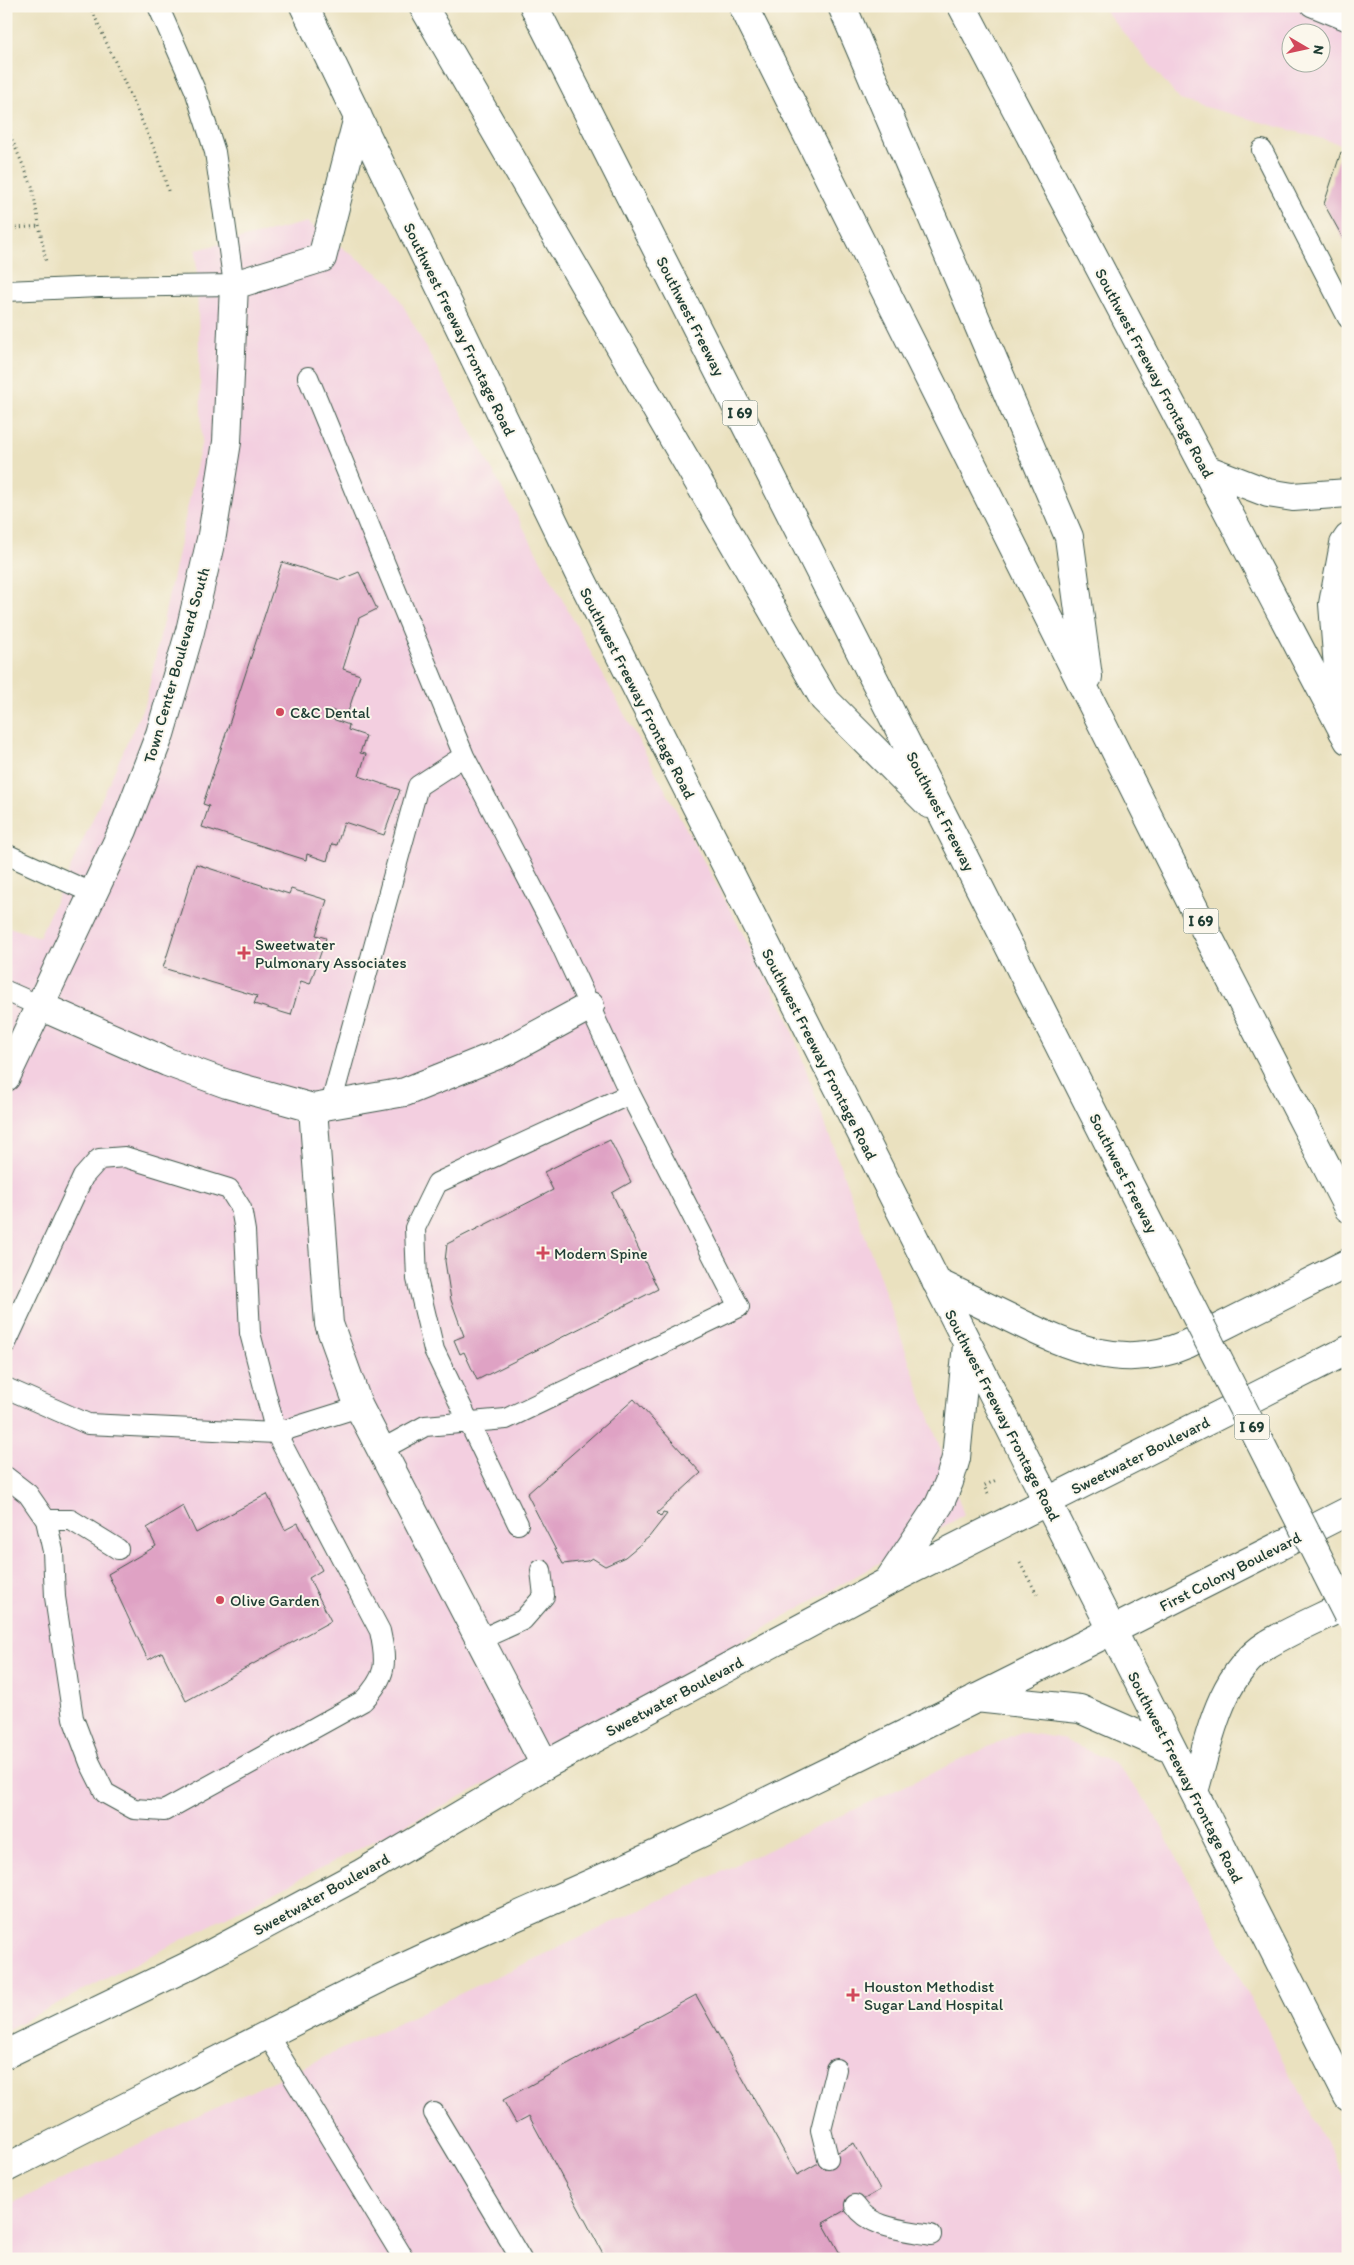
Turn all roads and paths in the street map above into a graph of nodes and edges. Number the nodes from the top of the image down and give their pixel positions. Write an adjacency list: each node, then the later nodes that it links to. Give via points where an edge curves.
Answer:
1 (90, 6): 14 (path, via 159,159)
2 (158, 6): 17 (lane, via 195,90 215,152)
3 (304, 6): 11 (main road, Southwest Freeway Frontage Road)
4 (423, 6): 28 (main road, via 824,699)
5 (534, 6): 28 (main road, Southwest Freeway / I 69)
6 (743, 6): 25 (main road, I 69)
7 (842, 6): 25 (main road, via 1069,536)
8 (962, 6): 22 (main road, Southwest Freeway Frontage Road)
9 (1311, 6): 10 (lane)
10 (1348, 21)
11 (358, 117): 17 (main road, via 322,258); 39 (main road, Southwest Freeway Frontage Road, via 579,574)
12 (6, 126): 15 (path, via 32,186)
13 (1262, 150): 20 (lane)
14 (168, 194)
15 (40, 226): 16 (path); 18 (path)
16 (6, 229)
17 (234, 285): 18 (lane); 30 (main road, Town Center Boulevard South, via 227,442 212,535 190,631 160,734 124,830)
18 (51, 289): 19 (lane)
19 (6, 292)
20 (1348, 318)
21 (308, 377): 27 (lane)
22 (1206, 470): 23 (main road, via 1268,494 1293,498); 26 (main road, Southwest Freeway Frontage Road)
23 (1348, 494)
24 (1348, 538): 26 (main road, via 1344,544 1333,604)
25 (1092, 701): 37 (main road, I 69)
26 (1345, 735)
27 (464, 756): 33 (lane, via 551,923); 36 (lane, via 418,786)
28 (946, 820): 61 (main road, Southwest Freeway / I 69, bridge)
29 (6, 854): 30 (lane)
30 (94, 894): 32 (main road, Town Center Boulevard South)
31 (6, 991): 32 (lane)
32 (40, 1006): 34 (main road, Town Center Boulevard South); 36 (main road, via 167,1062 227,1084)
33 (590, 1006): 35 (lane); 36 (main road, via 506,1051 405,1092)
34 (6, 1077)
35 (630, 1094): 45 (lane, via 437,1183 415,1228 416,1279 434,1350); 45 (lane, via 739,1307 506,1419)
36 (322, 1106): 44 (main road, via 329,1324)
37 (1348, 1208)
38 (1348, 1263): 39 (main road, via 1170,1352 1147,1356 1104,1354 1065,1345)
39 (936, 1282): 41 (main road, Southwest Freeway Frontage Road)
40 (6, 1343): 46 (lane, via 83,1177 99,1159 125,1157 230,1189 241,1208 250,1333)
41 (967, 1344): 51 (main road, Southwest Freeway Frontage Road); 58 (main road, via 956,1458 949,1482 939,1505)
42 (1348, 1350): 51 (main road, Sweetwater Boulevard)
43 (6, 1388): 46 (lane, via 88,1424)
44 (358, 1406): 46 (lane); 47 (main road)
45 (469, 1424): 47 (lane, via 425,1426); 54 (lane)
46 (276, 1432): 53 (lane, via 380,1631 386,1658 378,1685 363,1701 164,1811 134,1809 105,1793 90,1763 73,1718 55,1597 53,1551)
47 (381, 1450): 63 (main road)
48 (6, 1478): 53 (lane, via 28,1494)
49 (1001, 1478): 50 (path, via 984,1486)
50 (990, 1499)
51 (1047, 1502): 58 (main road, Sweetwater Boulevard); 62 (main road, Southwest Freeway Frontage Road)
52 (1348, 1511): 62 (main road, First Colony Boulevard)
53 (46, 1520): 55 (lane, via 71,1520)
54 (518, 1524)
55 (118, 1549)
56 (1020, 1563): 59 (path)
57 (541, 1570): 63 (lane, via 544,1596 523,1620)
58 (887, 1582): 66 (main road, Sweetwater Boulevard)
59 (1039, 1598)
60 (1348, 1604): 67 (main road, via 1268,1644 1235,1675 1217,1716)
61 (1348, 1616)
62 (1113, 1631): 64 (main road); 65 (main road, Southwest Freeway Frontage Road)
63 (480, 1640): 66 (main road)
64 (976, 1698): 65 (main road, via 1080,1709); 68 (main road, via 709,1830 441,1950)
65 (1171, 1748): 67 (main road, Southwest Freeway Frontage Road)
66 (544, 1765): 69 (main road, Sweetwater Boulevard, via 345,1882 192,1964)
67 (1194, 1792): 71 (main road, Southwest Freeway Frontage Road)
68 (266, 2034): 74 (main road); 77 (lane)
69 (6, 2054)
70 (836, 2069): 73 (lane, via 821,2130)
71 (1348, 2097)
72 (434, 2113): 78 (lane)
73 (828, 2158)
74 (6, 2168)
75 (855, 2205): 76 (lane, via 879,2225)
76 (931, 2235)
77 (404, 2259)
78 (521, 2259)

